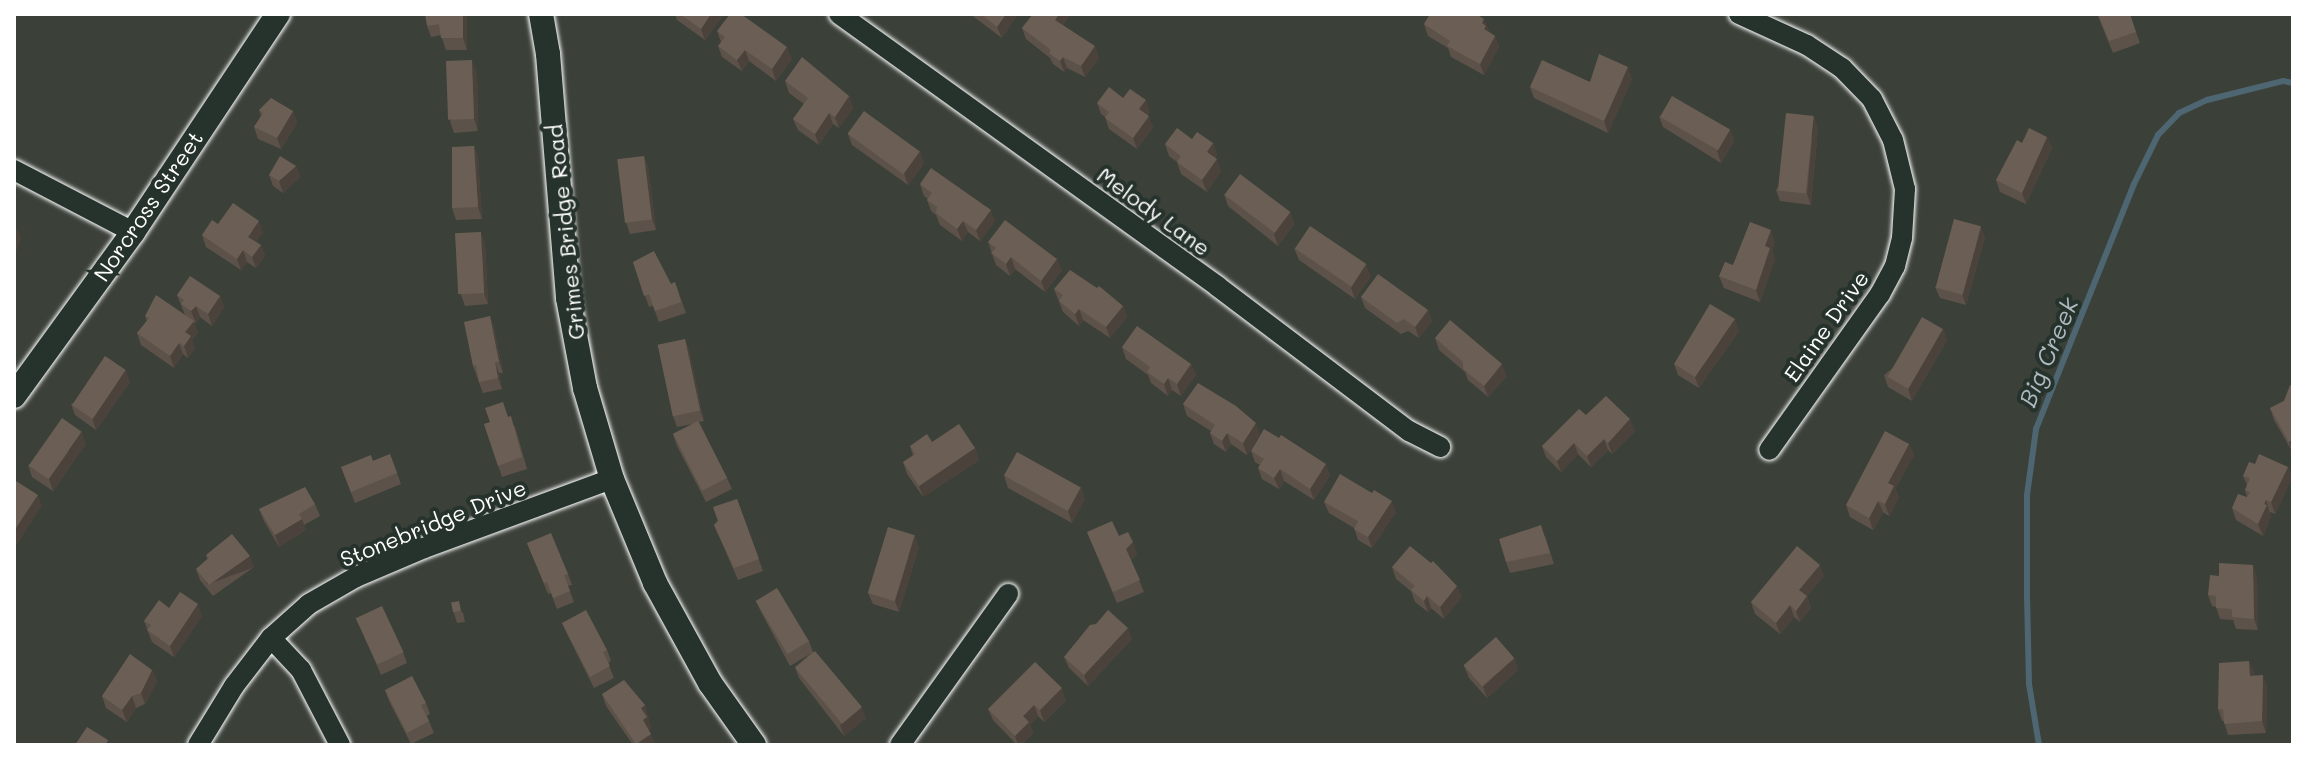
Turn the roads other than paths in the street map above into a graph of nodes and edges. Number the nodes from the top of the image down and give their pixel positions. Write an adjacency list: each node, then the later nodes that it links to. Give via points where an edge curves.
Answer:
1 (278, 14): 6 (street, Norcross Street)
2 (541, 14): 10 (street, Grimes Bridge Road, via 568,298 585,388)
3 (839, 14): 8 (street, Melody Lane, via 1409,431)
4 (1739, 14): 9 (street, Elaine Drive, via 1807,45 1842,68 1872,99 1893,140 1905,189 1895,266)
5 (14, 170): 6 (street)
6 (133, 232): 7 (street, Norcross Street)
7 (14, 396)
8 (1440, 447)
9 (1769, 450)
10 (612, 479): 12 (street, Stonebridge Drive, via 356,577 309,604); 15 (street, Grimes Bridge Road, via 655,583 710,683)
11 (1008, 594): 16 (street)
12 (271, 638): 13 (street, Stonebridge Drive); 14 (street, via 301,670)
13 (198, 745)
14 (340, 745)
15 (754, 745)
16 (900, 745)

